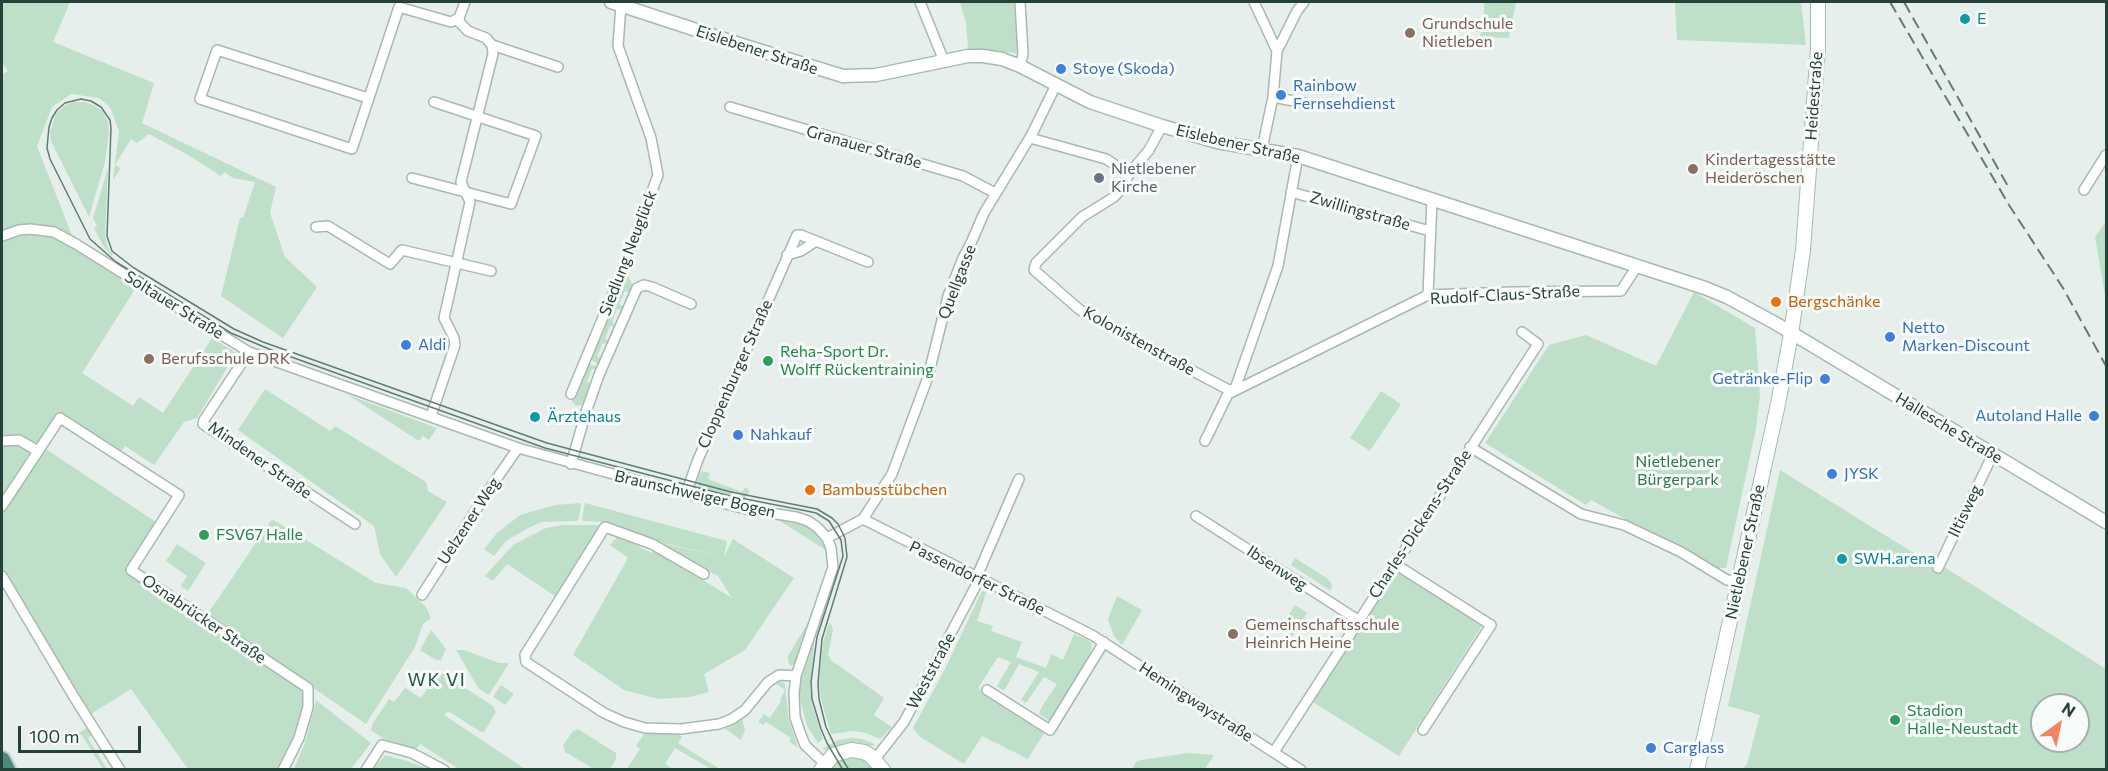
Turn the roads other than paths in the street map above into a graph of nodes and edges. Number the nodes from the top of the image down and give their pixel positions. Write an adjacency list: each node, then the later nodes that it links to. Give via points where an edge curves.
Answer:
1 (465, 2): 8 (street)
2 (920, 2): 11 (street)
3 (1020, 2): 12 (street)
4 (1254, 2): 10 (street)
5 (1304, 2): 10 (street)
6 (1818, 2): 45 (main road, Heidestraße, via 1803,250)
7 (616, 3): 11 (street, Eislebener Straße, via 843,76 876,75); 48 (street, Siedlung Neuglück, via 618,46 651,138 658,175)
8 (459, 18): 9 (street, via 463,27); 16 (street, via 451,22 399,7)
9 (492, 45): 13 (street); 20 (street)
10 (1277, 51): 15 (street)
11 (944, 61): 12 (street, Eislebener Straße, via 983,56)
12 (1020, 66): 14 (street, Eislebener Straße)
13 (558, 67)
14 (1056, 85): 21 (street, Eislebener Straße, via 1090,102); 22 (street, Quellgasse)
15 (1273, 97): 18 (street); 23 (street)
16 (368, 98): 16 (street, via 217,50 200,99 352,149)
17 (434, 102): 20 (street)
18 (1304, 104)
19 (730, 107): 31 (street, Granauer Straße, via 963,176)
20 (477, 116): 29 (street, via 461,182); 29 (street, via 536,135 511,204)
21 (1162, 126): 23 (street, Eislebener Straße, via 1217,142); 26 (street)
22 (1031, 136): 26 (street, via 1106,159); 31 (street, Quellgasse)
23 (1262, 149): 25 (street, Eislebener Straße)
24 (2106, 155): 28 (street)
25 (1298, 156): 30 (street); 32 (street, Eislebener Straße)
26 (1129, 174): 47 (street, Kolonistenstraße, via 1114,197 1082,217 1036,263 1034,270 1080,310 1229,390)
27 (412, 178): 29 (street)
28 (2084, 190)
29 (465, 192): 39 (street, via 470,202)
30 (1291, 192): 34 (street, Zwillingstraße); 47 (street, via 1278,266)
31 (995, 193): 61 (street, Quellgasse, via 948,296 928,377 892,474)
32 (1432, 200): 34 (street); 40 (street, Eislebener Straße)
33 (316, 227): 39 (street, via 328,226 390,264 402,250)
34 (1430, 231): 42 (street)
35 (2, 236): 46 (street, Soltauer Straße, via 30,229 54,232)
36 (816, 241): 37 (street); 37 (street, Cloppenburger Straße, via 797,235); 38 (street, Cloppenburger Straße)
37 (787, 255): 58 (street, Cloppenburger Straße)
38 (868, 262)
39 (456, 263): 41 (street); 49 (street, via 444,318 455,345)
40 (1637, 266): 42 (street, Rudolf-Claus-Straße, via 1622,291); 45 (street, Eislebener Straße, via 1727,297)
41 (491, 271)
42 (1428, 296): 47 (street, Rudolf-Claus-Straße)
43 (691, 304): 56 (street, Siedlung Neuglück, via 652,287 638,288 599,375)
44 (1522, 332): 52 (street, Charles-Dickens-Straße, via 1538,344)
45 (1791, 334): 55 (street, Hallesche Straße); 70 (main road, Nietlebener Straße)
46 (249, 352): 49 (street, Soltauer Straße); 63 (street, Mindener Straße, via 203,424)
47 (1235, 389): 51 (street, via 1228,394)
48 (571, 394)
49 (431, 417): 53 (street, Soltauer Straße)
50 (2, 441): 54 (street, via 20,440)
51 (1205, 441)
52 (1470, 447): 65 (street, Charles-Dickens-Straße); 70 (street, via 1581,514 1624,525)
53 (518, 448): 56 (street, Braunschweiger Bogen); 71 (street, Uelzener Weg)
54 (38, 451): 59 (street); 84 (street, Osnabrücker Straße, via 60,418 179,495 131,570 308,688 309,707)
55 (1993, 454): 62 (street, Hallesche Straße); 66 (street, Iltisweg)
56 (571, 464): 58 (street, Braunschweiger Bogen)
57 (1019, 479): 69 (street, Weststraße)
58 (686, 494): 64 (street, Braunschweiger Bogen, via 808,521)
59 (2, 506)
60 (1196, 516): 72 (street, Ibsenweg)
61 (863, 519): 64 (street); 69 (street, Passendorfer Straße)
62 (2106, 522)
63 (355, 524)
64 (827, 538): 75 (street, via 833,567)
65 (1395, 564): 72 (street, Charles-Dickens-Straße); 77 (street, via 1491,625)
66 (1938, 568)
67 (704, 574): 75 (street, via 652,544 605,527 525,655 526,662 604,713 645,728 719,724 745,710 768,682 779,675)
68 (2, 576): 83 (street)
69 (978, 577): 73 (street, Passendorfer Straße); 80 (street, Weststraße)
70 (1739, 582): 88 (main road, Nietlebener Straße)
71 (422, 595)
72 (1358, 620): 78 (street, Charles-Dickens-Straße)
73 (1092, 635): 74 (street, Hemingwaystraße)
74 (1104, 642): 76 (street, via 1050,730); 78 (street, Hemingwaystraße)
75 (796, 676): 81 (street, via 795,717 805,745)
76 (987, 690)
77 (1423, 730)
78 (1274, 752): 87 (street, Hemingwaystraße)
79 (2, 760): 82 (highway)
80 (879, 764): 81 (main road, via 860,750 846,750 833,755)
81 (822, 766)
82 (7, 770)
83 (120, 770)
84 (283, 770)
85 (366, 770): 86 (street, via 382,745 412,753)
86 (444, 770)
87 (1300, 770)
88 (1696, 770)

